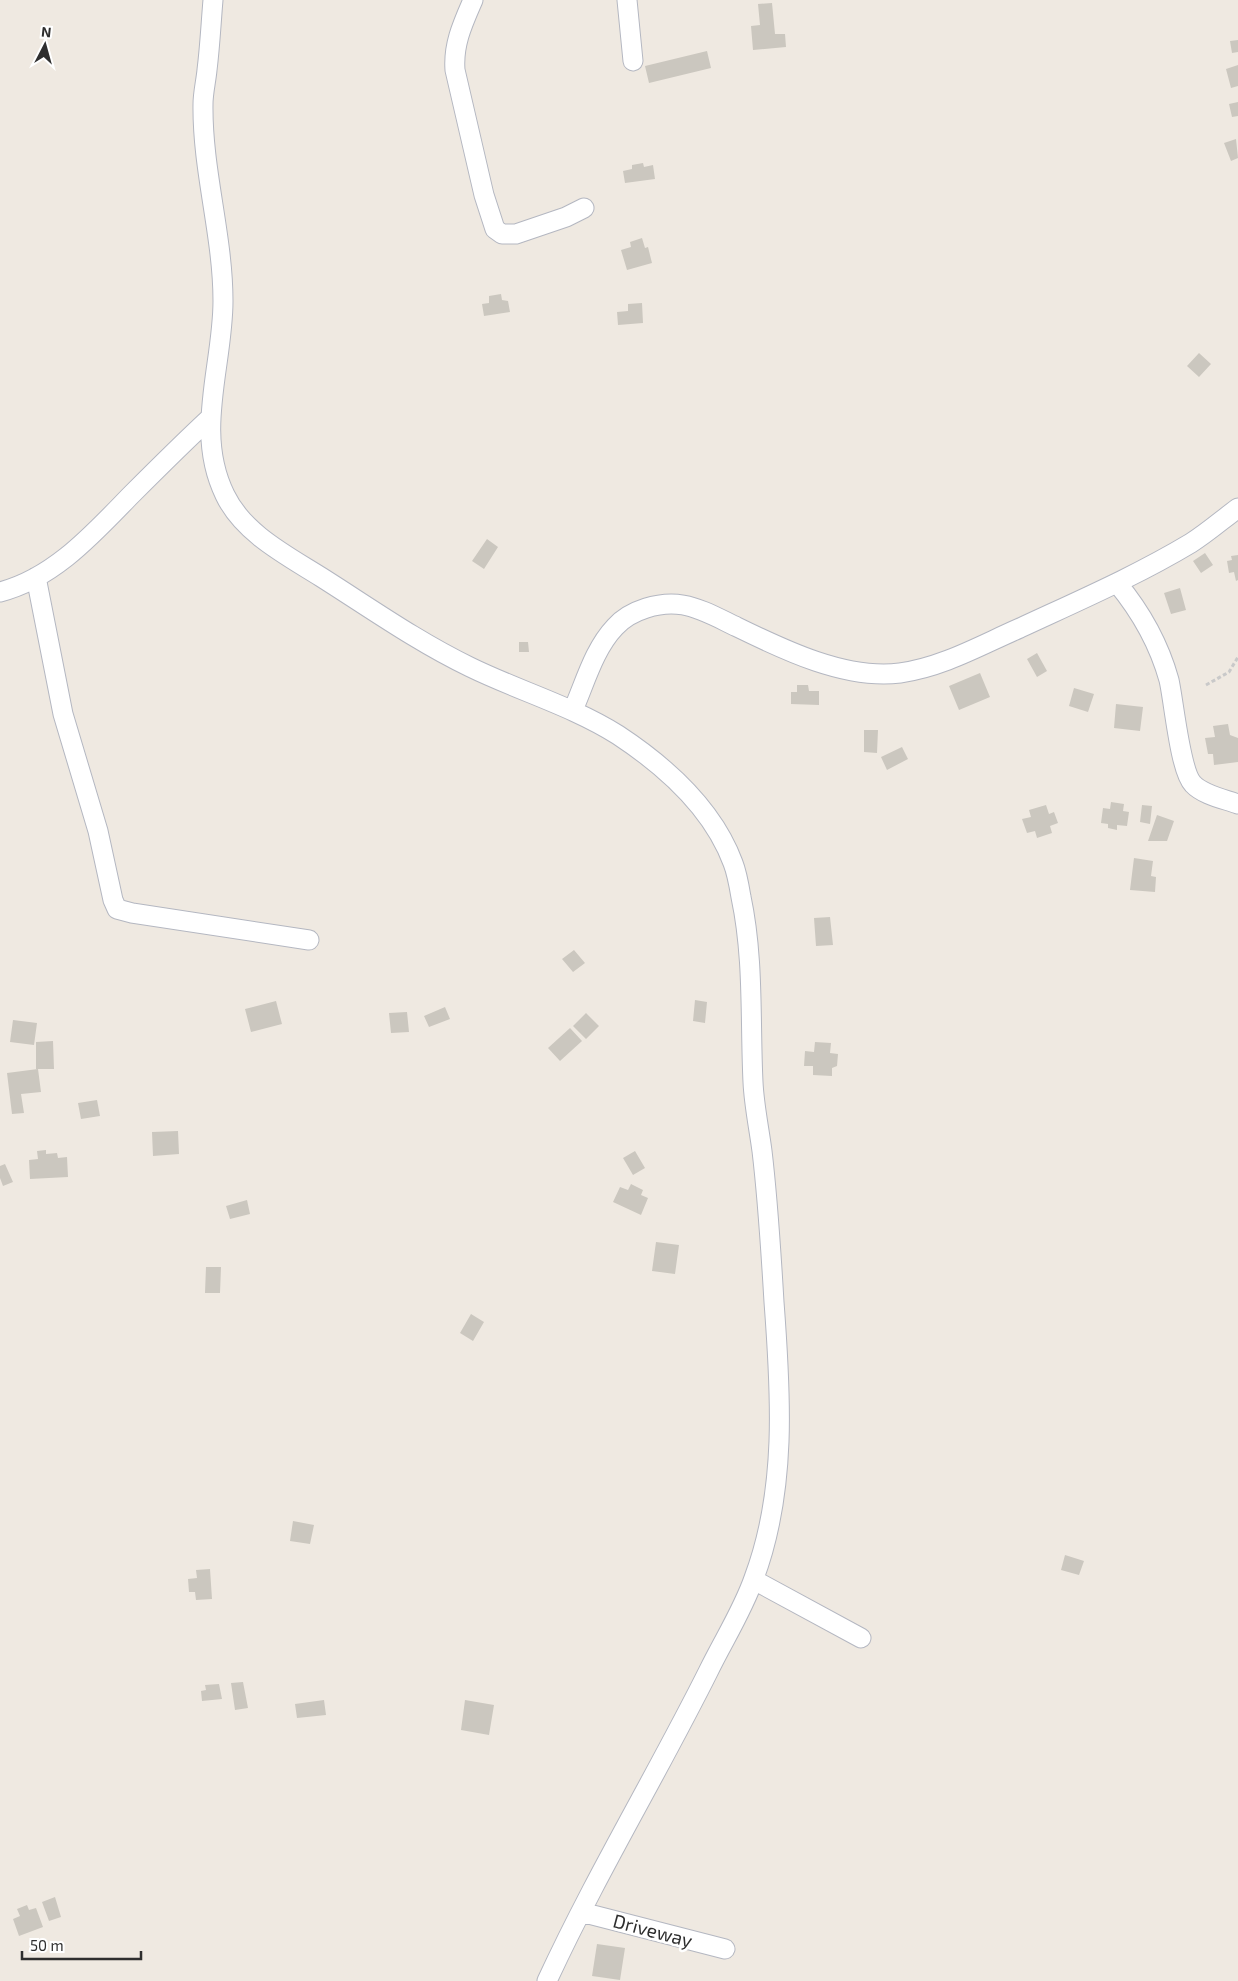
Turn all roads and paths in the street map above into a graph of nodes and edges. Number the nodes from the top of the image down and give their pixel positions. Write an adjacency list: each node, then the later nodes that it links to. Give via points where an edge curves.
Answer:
1 (213, 0): 6 (street, via 203,101 223,295)
2 (473, 0): 5 (street, via 459,34 454,55 455,70 494,229 502,234 516,234)
3 (627, 0): 4 (street)
4 (632, 61)
5 (584, 208)
6 (210, 418): 8 (street, via 74,552); 13 (street, via 210,442 217,476 235,512 256,533 285,555 463,663)
7 (1238, 508): 9 (street, via 1193,542)
8 (36, 577): 10 (street); 15 (street, via 63,714 98,831 117,909)
9 (1117, 583): 13 (street, via 954,658 900,673 868,672 828,665 683,605 645,608 628,615 614,627); 14 (street, via 1147,624 1169,680 1190,780 1200,790)
10 (0, 592)
11 (1238, 657): 12 (path, via 1229,672)
12 (1206, 684)
13 (573, 710): 16 (street, via 632,745 684,789 718,830 734,866 748,931 753,1087 768,1209 780,1394 775,1499)
14 (1238, 804)
15 (309, 940)
16 (754, 1580): 17 (street); 18 (street, via 670,1748)
17 (861, 1638)
18 (581, 1912): 19 (street, Driveway); 20 (street)
19 (725, 1949)
20 (547, 1981)

